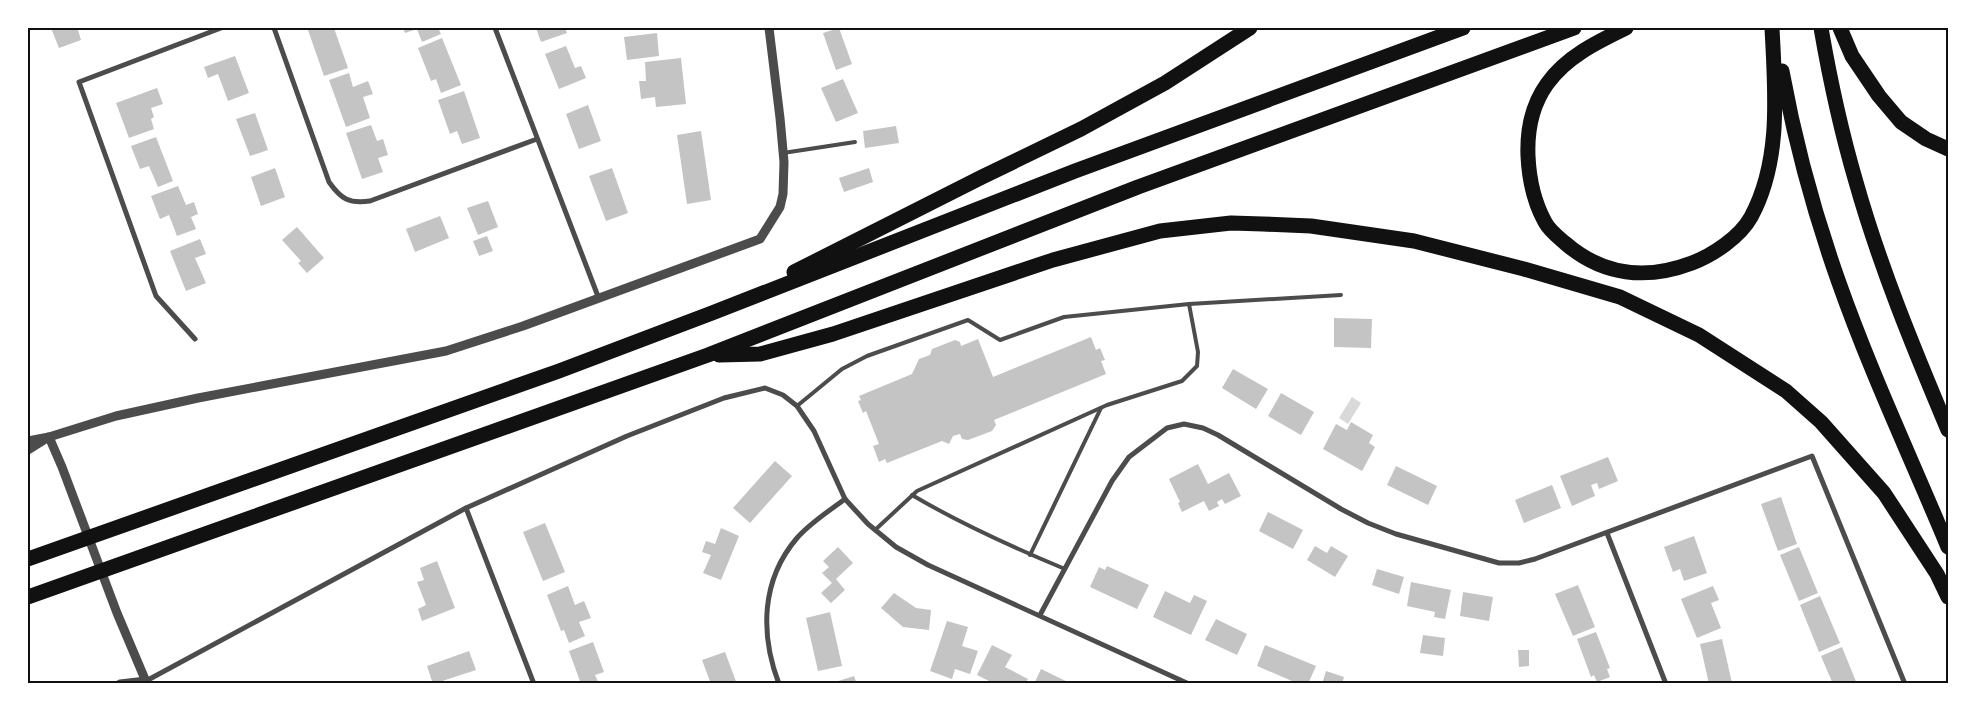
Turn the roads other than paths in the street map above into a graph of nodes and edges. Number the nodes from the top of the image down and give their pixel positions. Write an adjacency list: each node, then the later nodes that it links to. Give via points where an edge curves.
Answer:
1 (221, 28): 20 (street, via 79,82 156,296)
2 (274, 28): 12 (street, via 329,182 346,200 370,201)
3 (495, 28): 12 (street)
4 (769, 28): 15 (street)
5 (1250, 28): 19 (highway, via 1166,83 1081,129)
6 (1463, 28): 19 (highway, via 1075,171)
7 (1574, 28): 21 (highway, via 1138,186)
8 (1626, 28): 9 (highway, via 1577,54 1546,84 1529,127 1528,169 1538,208 1546,224 1578,254 1608,268 1650,274 1675,269 1718,251 1750,218 1772,149)
9 (1773, 28): 33 (highway, via 1792,126 1838,280)
10 (1821, 28): 24 (highway, via 1839,120 1856,183 1912,344)
11 (1840, 28): 14 (highway, via 1852,56 1901,122)
12 (537, 139): 17 (street)
13 (855, 142): 15 (lane)
14 (1948, 149)
15 (783, 153): 17 (street, via 782,201 760,239)
16 (1341, 295): 18 (lane)
17 (598, 299): 25 (street, via 446,351 134,412)
18 (1189, 304): 22 (lane, via 1064,317 1000,340 968,320 867,356 842,369); 23 (lane, via 1198,352 1197,366 1182,381)
19 (712, 313): 35 (highway, via 559,371)
20 (195, 339)
21 (708, 355): 37 (highway); 38 (highway, via 760,354 824,337 1052,260 1160,231 1230,223 1263,224 1311,226 1414,241 1620,297 1698,335 1786,391 1822,422 1884,493 1938,574)
22 (797, 406): 29 (street, via 814,432); 30 (street, via 783,395 765,388 724,398 628,436)
23 (1101, 408): 28 (lane); 34 (lane)
24 (1948, 430)
25 (49, 437): 26 (street); 27 (street); 40 (street)
26 (28, 441)
27 (28, 450)
28 (912, 495): 31 (lane); 34 (lane)
29 (845, 499): 31 (street); 43 (street, via 797,538 781,562 770,589 766,616 767,645)
30 (466, 508): 40 (street); 42 (street)
31 (875, 530): 39 (street, via 896,547 928,565)
32 (1607, 533): 36 (street, via 1534,559 1499,563 1368,523 1218,435 1184,424 1167,428 1129,457 1112,481); 45 (street); 46 (street, via 1812,456)
33 (1948, 547)
34 (1030, 555): 36 (lane)
35 (28, 559)
36 (1065, 569): 39 (street)
37 (28, 597)
38 (1948, 598)
39 (1040, 615): 44 (street)
40 (145, 683): 41 (street)
41 (120, 684)
42 (534, 684)
43 (779, 684)
44 (1189, 684)
45 (1666, 684)
46 (1905, 684)

